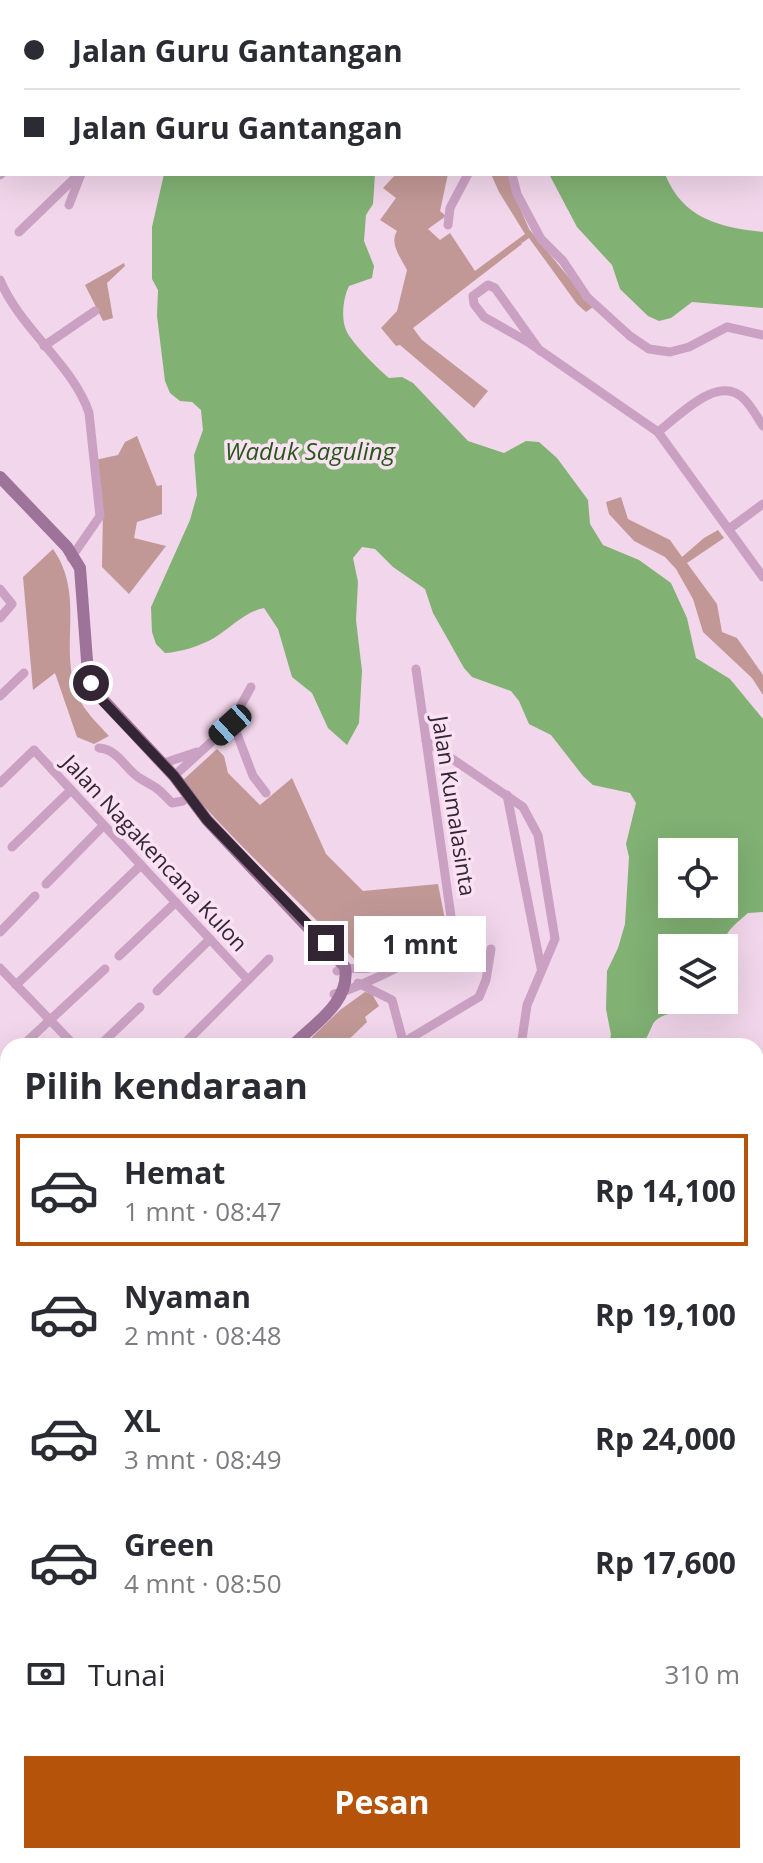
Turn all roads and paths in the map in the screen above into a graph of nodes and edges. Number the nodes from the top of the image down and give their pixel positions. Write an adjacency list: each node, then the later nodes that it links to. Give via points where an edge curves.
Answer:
1 (78, 176): 7 (street)
2 (79, 176): 5 (street)
3 (467, 176): 6 (street, via 450,208)
4 (512, 176): 10 (street, via 541,239 587,297 644,346 670,352 727,327)
5 (69, 205)
6 (448, 225)
7 (19, 232)
8 (0, 280): 11 (street)
9 (95, 311): 11 (street)
10 (763, 335)
11 (44, 346): 19 (street, via 89,413 100,516)
12 (540, 351): 12 (street, via 484,317 473,296 491,285); 14 (street)
13 (763, 426): 14 (street, via 743,398 729,390 714,391)
14 (658, 432): 18 (street)
15 (0, 477): 19 (street)
16 (0, 487): 19 (street)
17 (763, 504): 18 (street)
18 (729, 529): 20 (street)
19 (71, 558): 31 (street, via 82,576 93,689); 37 (street, via 85,689)
20 (763, 577)
21 (0, 589): 22 (street, via 12,604)
22 (0, 618)
23 (416, 669): 28 (street, Jalan Kumalasinta)
24 (24, 673): 26 (street)
25 (251, 687): 27 (street)
26 (0, 696)
27 (230, 725): 30 (street); 35 (street)
28 (426, 741): 36 (street); 49 (street, Jalan Kumalasinta, via 456,941 449,951)
29 (99, 748): 37 (street, via 112,750 172,803)
30 (200, 751): 31 (street); 32 (street)
31 (161, 764): 32 (street)
32 (174, 776): 52 (street)
33 (0, 783): 34 (street, Jalan Nagakencana Kulon, via 34,750)
34 (71, 790): 38 (street, Jalan Nagakencana Kulon); 39 (street)
35 (266, 793)
36 (507, 795): 53 (street); 53 (street, via 523,807 538,835 555,939)
37 (183, 801): 52 (street)
38 (103, 826): 40 (street, Jalan Nagakencana Kulon); 41 (street)
39 (12, 847)
40 (141, 865): 43 (street, Jalan Nagakencana Kulon); 56 (street)
41 (46, 884)
42 (35, 896): 44 (street)
43 (176, 902): 45 (street, Jalan Nagakencana Kulon); 47 (street)
44 (0, 932)
45 (210, 939): 54 (street, Jalan Nagakencana Kulon); 57 (street)
46 (491, 949): 68 (street, via 479,997)
47 (119, 956)
48 (269, 959): 54 (street)
49 (408, 960): 52 (street); 55 (street)
50 (0, 968): 56 (street)
51 (105, 969): 60 (street)
52 (341, 969): 58 (street)
53 (541, 969): 69 (street, via 527,1005)
54 (248, 980): 64 (street)
55 (358, 983): 58 (street); 67 (street, via 392,1000)
56 (16, 985): 60 (street)
57 (157, 991)
58 (338, 994): 65 (street); 66 (street)
59 (140, 1007): 63 (street)
60 (50, 1020): 61 (street); 62 (street)
61 (31, 1038)
62 (67, 1038)
63 (107, 1038)
64 (191, 1038)
65 (290, 1038)
66 (299, 1038)
67 (402, 1038)
68 (414, 1038)
69 (522, 1038)

